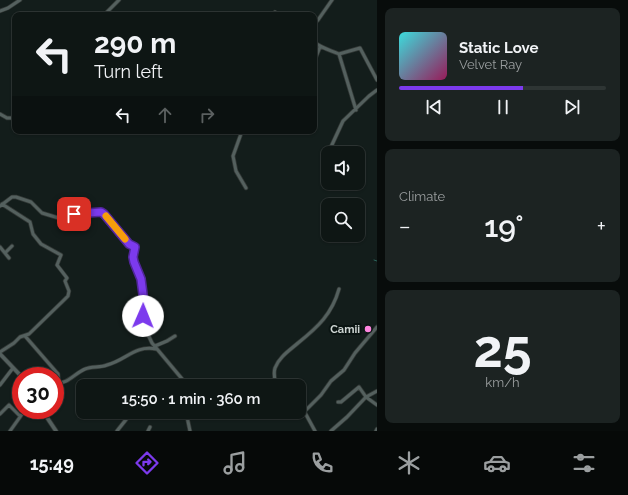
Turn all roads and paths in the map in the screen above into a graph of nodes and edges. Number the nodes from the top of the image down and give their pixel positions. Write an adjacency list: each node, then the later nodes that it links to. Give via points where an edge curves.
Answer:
1 (20, 0): 4 (street)
2 (119, 0): 5 (street)
3 (332, 0): 6 (street)
4 (0, 11)
5 (107, 12)
6 (317, 21)
7 (317, 44): 8 (street)
8 (320, 47): 9 (street); 10 (street)
9 (317, 54)
10 (339, 54): 11 (street, via 360,48); 13 (street)
11 (377, 80)
12 (377, 90): 13 (street)
13 (356, 110): 17 (street, via 343,121)
14 (0, 114): 15 (street)
15 (12, 118)
16 (241, 134): 18 (street, via 233,156 236,171)
17 (331, 146)
18 (246, 188)
19 (1, 205): 26 (street, via 30,222 33,234 41,244 61,255 57,265 67,278 65,281 68,296); 28 (street, via 16,197 31,202 42,213 62,219 79,213 96,211 104,214 129,244 135,247 133,257 141,279 143,296 142,322)
20 (12, 246): 22 (street)
21 (0, 247): 22 (street)
22 (5, 253): 23 (street)
23 (9, 258)
24 (339, 289): 34 (street, via 326,317 277,364)
25 (377, 327): 42 (street, via 344,370 331,381)
26 (25, 336): 29 (street, via 20,337); 31 (street)
27 (176, 336): 28 (street)
28 (156, 347): 33 (street); 35 (street, via 138,349 109,365 86,368)
29 (0, 354): 30 (street)
30 (13, 367)
31 (52, 367)
32 (12, 370): 36 (street)
33 (182, 379)
34 (275, 379)
35 (64, 381)
36 (0, 385)
37 (377, 391): 38 (street)
38 (366, 396): 39 (street, via 358,387); 40 (street); 49 (street, via 347,418)
39 (338, 402)
40 (377, 405)
41 (12, 407): 43 (street, via 10,405)
42 (306, 411)
43 (0, 414)
44 (306, 414): 56 (street)
45 (18, 419): 51 (street)
46 (48, 419): 52 (street)
47 (126, 419): 53 (street)
48 (187, 419): 55 (street)
49 (335, 426): 57 (street); 58 (street)
50 (150, 427): 54 (street)
51 (10, 431)
52 (56, 431)
53 (117, 431)
54 (148, 431)
55 (190, 431)
56 (315, 431)
57 (331, 431)
58 (339, 431)

